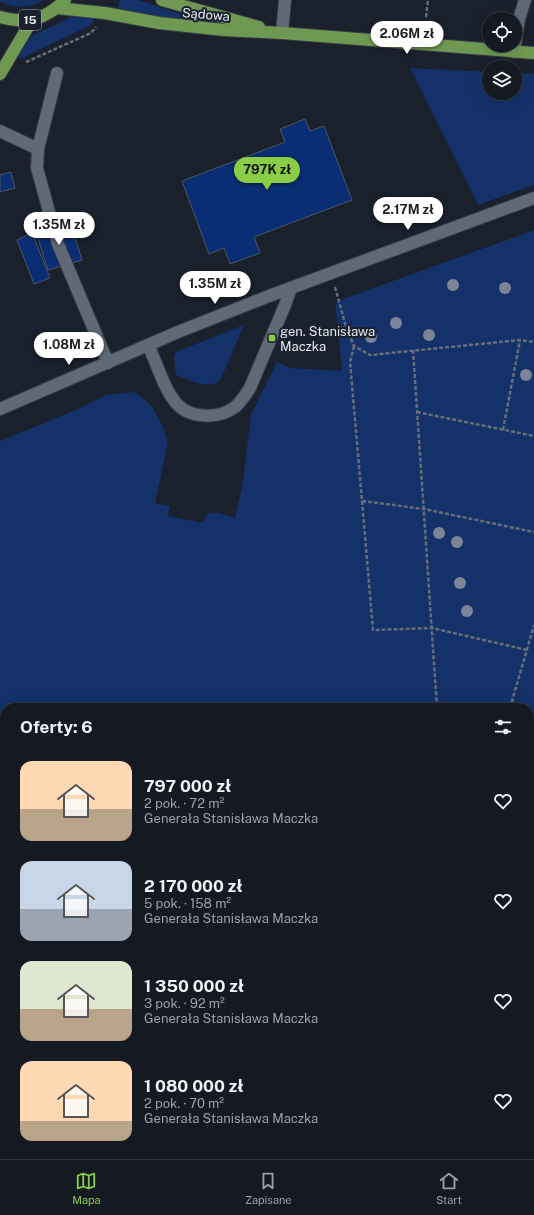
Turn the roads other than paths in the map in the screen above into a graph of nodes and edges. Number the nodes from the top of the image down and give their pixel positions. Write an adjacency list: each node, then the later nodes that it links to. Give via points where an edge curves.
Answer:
1 (162, 0): 8 (main road, Sądowa)
2 (285, 0): 8 (street)
3 (525, 0): 5 (street)
4 (61, 4): 7 (main road, 15, via 45,16); 8 (main road, Sądowa, via 159,24)
5 (521, 12)
6 (0, 17): 7 (main road, 15, via 16,21)
7 (32, 20): 13 (main road)
8 (282, 33): 9 (main road, Sądowa)
9 (482, 49)
10 (514, 52): 11 (main road, Sądowa)
11 (534, 53)
12 (57, 73): 15 (street)
13 (0, 74)
14 (0, 131): 15 (street)
15 (38, 149): 19 (street, via 37,168 58,244)
16 (534, 198): 17 (street)
17 (291, 288): 18 (street); 18 (street, via 250,388 243,399 225,413 213,416 200,415 188,412 178,405 170,394)
18 (148, 345): 19 (street)
19 (108, 363): 20 (street)
20 (0, 409)

